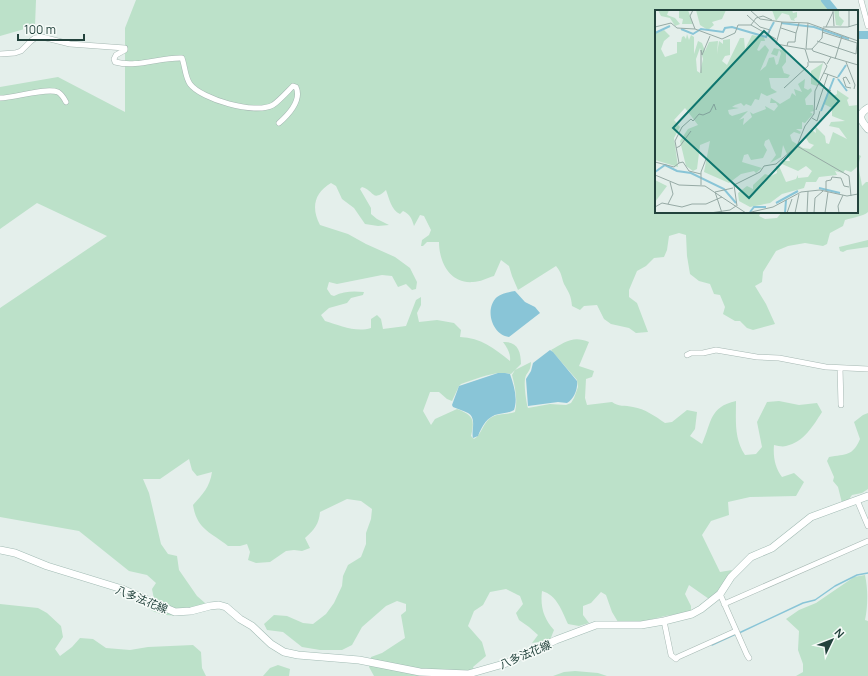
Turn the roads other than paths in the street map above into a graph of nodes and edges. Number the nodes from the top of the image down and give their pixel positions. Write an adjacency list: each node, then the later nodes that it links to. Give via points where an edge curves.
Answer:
1 (861, 0): 2 (street)
2 (868, 26)
3 (0, 54): 7 (street, via 21,51 35,38 42,37 70,44 125,48 114,59 115,62 123,64 172,57 182,58 189,82 195,89 230,104 255,108 273,105 293,86 296,87 296,101 290,113)
4 (0, 98): 5 (street, via 51,91 58,92)
5 (66, 102)
6 (868, 108): 8 (main road, via 860,115)
7 (279, 123)
8 (868, 129)
9 (687, 355): 10 (street, via 716,350)
10 (840, 368): 11 (street); 12 (street)
11 (868, 369)
12 (841, 405)
13 (868, 496): 14 (main road, 八多法花線)
14 (856, 500): 15 (street); 18 (main road, 八多法花線, via 811,517 772,548 752,557 731,577)
15 (868, 526)
16 (868, 541): 19 (street)
17 (0, 550): 23 (main road, 八多法花線, via 122,589 175,612 219,605 226,607 284,652 359,660 420,672)
18 (720, 594): 19 (street); 20 (main road, 八多法花線, via 692,614)
19 (724, 604): 21 (street)
20 (664, 621): 21 (street, via 672,655 676,659); 23 (main road, 八多法花線, via 641,625 596,626 556,640 506,663)
21 (737, 633): 22 (street)
22 (749, 658)
23 (468, 675)

